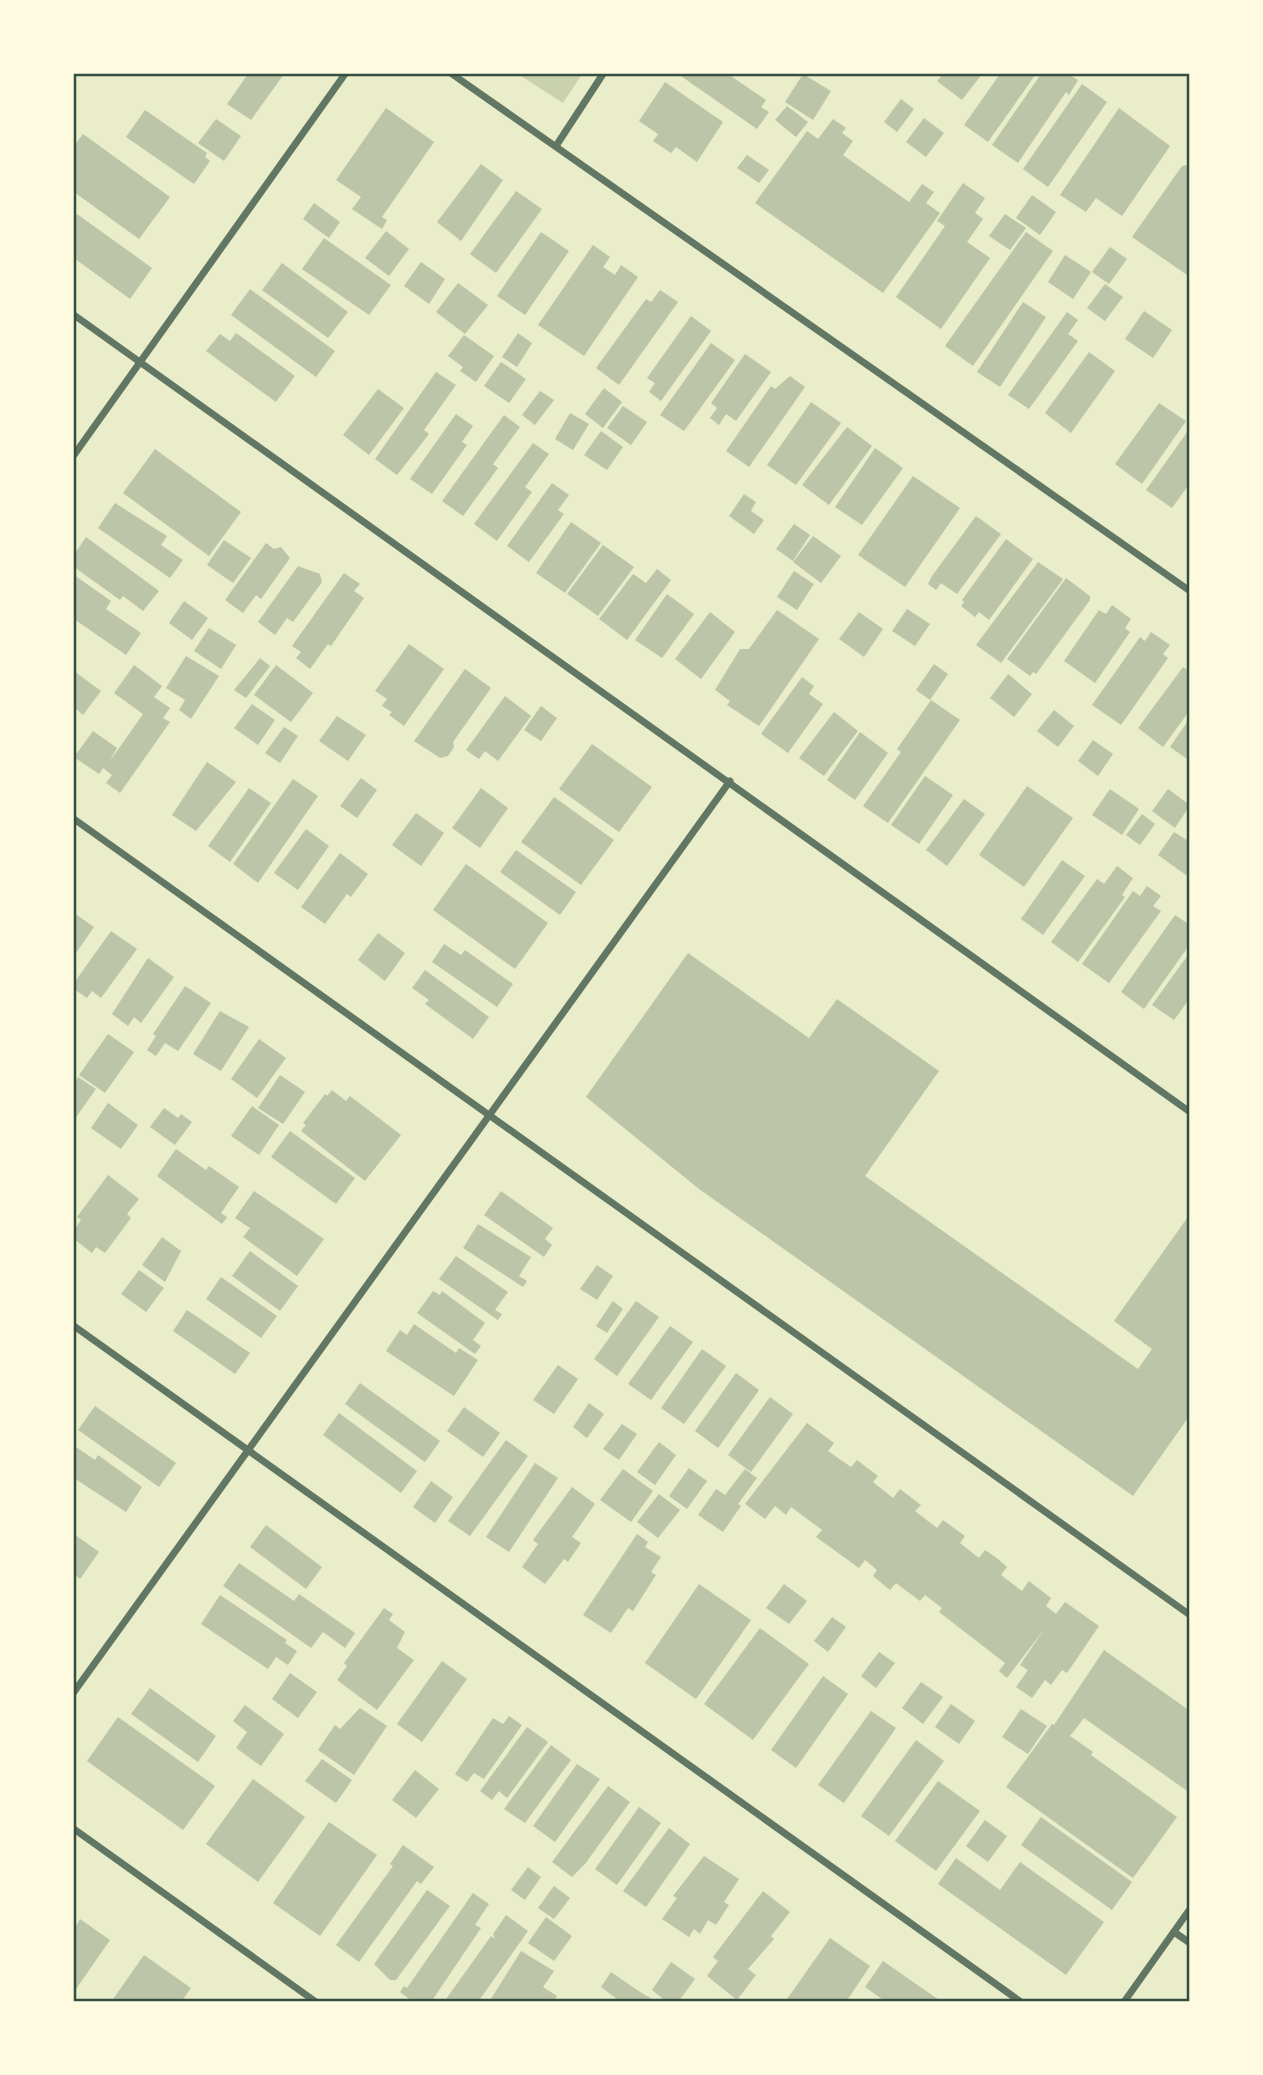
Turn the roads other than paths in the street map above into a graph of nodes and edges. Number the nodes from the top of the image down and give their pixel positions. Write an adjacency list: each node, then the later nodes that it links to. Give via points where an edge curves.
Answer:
1 (345, 74): 6 (street)
2 (452, 74): 4 (street)
3 (603, 74): 4 (street)
4 (556, 146): 8 (street)
5 (74, 315): 6 (street)
6 (140, 362): 7 (street); 9 (street)
7 (74, 455)
8 (1189, 591)
9 (730, 781): 11 (street); 12 (street)
10 (74, 820): 12 (street)
11 (1189, 1112)
12 (489, 1116): 14 (street); 15 (street)
13 (74, 1326): 14 (street)
14 (248, 1451): 16 (street); 22 (street)
15 (1189, 1615)
16 (74, 1692)
17 (74, 1829): 21 (street)
18 (1189, 1909): 19 (street)
19 (1174, 1932): 20 (street); 23 (street)
20 (1189, 1943)
21 (316, 2001)
22 (1021, 2001)
23 (1124, 2001)

